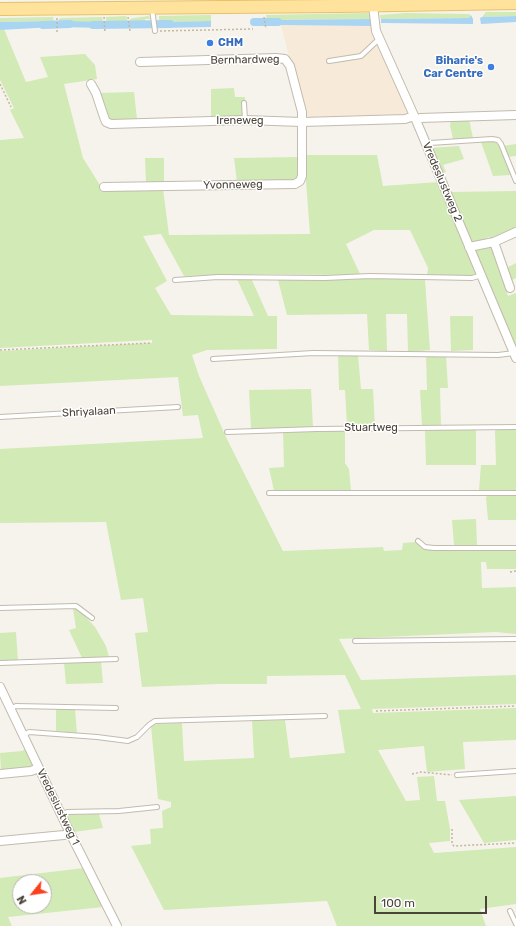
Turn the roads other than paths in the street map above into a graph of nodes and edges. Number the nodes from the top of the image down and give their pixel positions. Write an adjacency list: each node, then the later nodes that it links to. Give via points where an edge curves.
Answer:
1 (467, 2): 2 (main road); 9 (main road)
2 (513, 2)
3 (289, 3): 4 (main road); 7 (main road, via 264,7)
4 (319, 3): 5 (main road)
5 (335, 3): 9 (main road)
6 (51, 5): 7 (main road); 8 (main road)
7 (151, 7): 10 (lane)
8 (0, 9)
9 (374, 9): 11 (street, Vredeslustweg 2)
10 (154, 31)
11 (380, 39): 13 (lane, via 361,56); 17 (street, Vredeslustweg 2)
12 (140, 62): 19 (street, Bernhardweg, via 285,59 290,66 302,112)
13 (330, 62)
14 (91, 84): 18 (street, Ireneweg, via 106,122 111,124)
15 (244, 103): 18 (lane)
16 (516, 115): 17 (street, Ireneweg)
17 (415, 118): 19 (street, Ireneweg); 20 (street, Vredeslustweg 2)
18 (245, 120): 19 (street, Ireneweg)
19 (302, 122): 22 (street, Yvonneweg, via 302,176 295,184)
20 (426, 145): 21 (lane, via 498,140); 25 (street, Vredeslustweg 2)
21 (516, 181)
22 (104, 188)
23 (516, 232): 24 (street)
24 (494, 242): 25 (street); 28 (street)
25 (469, 247): 26 (street, Vredeslustweg 2)
26 (482, 275): 27 (lane, via 472,278 370,276); 29 (street, Vredeslustweg 2)
27 (175, 280)
28 (510, 288)
29 (515, 355): 30 (lane, via 313,353)
30 (213, 359)
31 (178, 407): 32 (lane, Shriyalaan)
32 (0, 417)
33 (516, 427): 34 (lane, Stuartweg)
34 (227, 432)
35 (269, 493): 36 (lane)
36 (516, 493)
37 (418, 541): 38 (lane, via 425,547 434,548)
38 (516, 548)
39 (0, 608): 40 (lane, via 76,606)
40 (92, 618)
41 (516, 639): 42 (lane)
42 (355, 641)
43 (116, 659): 44 (lane)
44 (0, 663)
45 (0, 687): 46 (street, Vredeslustweg 1)
46 (11, 708): 47 (lane); 49 (street, Vredeslustweg 1)
47 (116, 708)
48 (325, 716): 49 (lane, via 155,722 128,741 29,732)
49 (24, 735): 50 (street, Vredeslustweg 1)
50 (39, 768): 52 (street); 55 (street, Vredeslustweg 1)
51 (516, 771): 53 (lane)
52 (0, 774)
53 (458, 775)
54 (157, 807): 55 (lane)
55 (62, 814): 56 (street, Vredeslustweg 1)
56 (70, 833): 57 (street); 60 (street, Vredeslustweg 1)
57 (0, 841)
58 (510, 911): 59 (lane)
59 (516, 924)
60 (117, 926)

